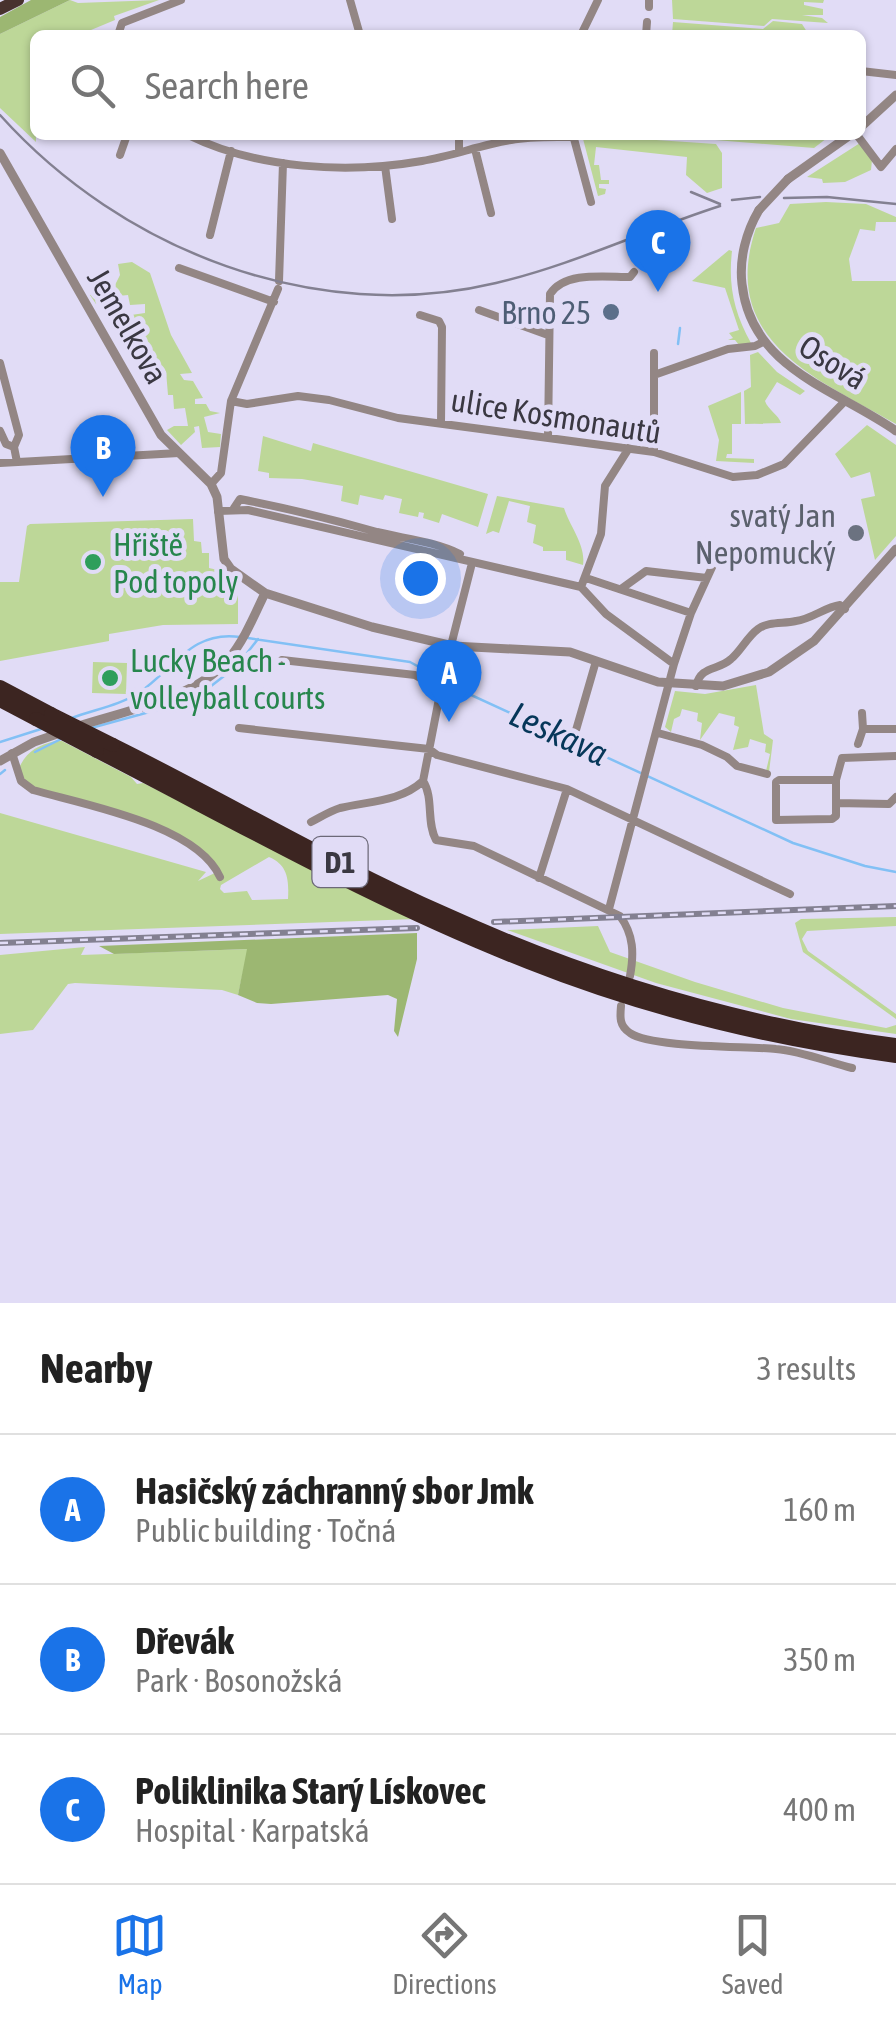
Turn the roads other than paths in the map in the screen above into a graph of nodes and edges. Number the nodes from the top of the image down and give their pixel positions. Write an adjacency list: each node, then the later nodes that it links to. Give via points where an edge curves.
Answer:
1 (18, 0): 5 (highway)
2 (181, 0): 7 (street, via 126,20)
3 (350, 0): 8 (street)
4 (598, 0): 9 (street)
5 (0, 10)
6 (647, 22): 10 (street)
7 (119, 30)
8 (359, 30)
9 (583, 30)
10 (646, 30)
11 (866, 72): 12 (street)
12 (896, 75)
13 (896, 95): 14 (street)
14 (866, 122)
15 (125, 140): 27 (street)
16 (201, 140): 24 (street)
17 (459, 140): 26 (street)
18 (512, 140): 22 (street)
19 (574, 140): 31 (street)
20 (846, 140): 41 (street, Osová, bridge, via 788,179 759,210 746,238 744,300)
21 (858, 140): 23 (street, via 881,167)
22 (474, 149): 26 (street); 32 (street)
23 (896, 149)
24 (230, 151): 28 (street); 34 (street)
25 (0, 152): 29 (street, Jemelkova)
26 (459, 152): 30 (street)
27 (120, 155)
28 (283, 163): 30 (street); 37 (street)
29 (3, 165): 53 (street, Jemelkova, via 161,435)
30 (385, 166): 33 (street)
31 (590, 202)
32 (491, 214)
33 (392, 219)
34 (210, 235)
35 (179, 268): 37 (street)
36 (634, 272): 40 (street, via 556,286 548,298)
37 (274, 302): 46 (street)
38 (479, 310): 40 (street)
39 (420, 315): 47 (street, via 442,327)
40 (548, 336): 50 (street)
41 (764, 342): 44 (street); 45 (street, Osová, via 790,369)
42 (654, 353): 44 (street)
43 (0, 363): 51 (street, via 19,436)
44 (654, 375): 54 (street)
45 (845, 400): 49 (street, Osová); 54 (street, ulice Kosmonautů, via 784,464 757,475 733,476)
46 (231, 401): 47 (street, ulice Kosmonautů, via 298,396); 57 (street, via 221,472)
47 (442, 423): 50 (street, ulice Kosmonautů)
48 (0, 431): 51 (street)
49 (896, 431)
50 (548, 437): 52 (street, ulice Kosmonautů)
51 (14, 448): 55 (street)
52 (630, 448): 54 (street, ulice Kosmonautů); 63 (street, via 605,486 601,534)
53 (179, 452): 55 (street); 57 (street, Jemelkova)
54 (654, 452)
55 (17, 462): 56 (street)
56 (0, 463)
57 (211, 484): 58 (street)
58 (219, 514): 60 (street, via 240,498 442,545); 65 (street, via 224,558)
59 (896, 548): 66 (street)
60 (472, 564): 63 (street); 68 (street)
61 (713, 565): 62 (street)
62 (706, 578): 64 (street, via 646,571); 67 (street)
63 (584, 582): 64 (street); 71 (street, via 606,614)
64 (621, 589): 67 (street)
65 (265, 593): 68 (street); 85 (street, via 239,644 209,678)
66 (845, 609): 74 (street, via 769,672 723,686); 74 (street, via 840,604 758,629 726,663 708,668)
67 (691, 614): 71 (street)
68 (453, 646): 70 (street, via 570,652); 72 (street)
69 (282, 660): 72 (street)
70 (596, 661): 73 (street); 82 (street)
71 (674, 664): 73 (street)
72 (442, 684): 84 (street)
73 (670, 684): 74 (street); 81 (street)
74 (696, 686)
75 (0, 687): 102 (highway, D1, bridge, via 396,891 573,967 774,1024)
76 (0, 700): 103 (highway, D1, bridge, via 426,919 528,962 720,1024)
77 (862, 712): 79 (street)
78 (239, 728): 84 (street)
79 (862, 729): 80 (street); 83 (street)
80 (896, 729)
81 (658, 733): 88 (street); 94 (street)
82 (574, 737)
83 (858, 744)
84 (429, 749): 90 (street); 91 (street)
85 (12, 753): 87 (street); 96 (street, via 21,781 33,790 175,833 213,861)
86 (896, 756): 89 (street, via 842,758)
87 (0, 762)
88 (768, 774)
89 (836, 780): 93 (street); 93 (street, via 779,780 776,820 828,820 836,816)
90 (423, 781): 95 (street, via 399,796 336,809); 97 (street, via 436,840 474,846)
91 (567, 790): 94 (street); 97 (street)
92 (896, 797): 93 (street, via 890,804)
93 (836, 803)
94 (633, 820): 98 (street); 99 (street)
95 (311, 822)
96 (220, 877)
97 (539, 878): 99 (street)
98 (790, 894)
99 (609, 908): 100 (street, via 627,925 634,952)
100 (630, 976)
101 (620, 1006): 104 (street, via 626,1032 644,1038 778,1049)
102 (896, 1045)
103 (896, 1056)
104 (852, 1068)

